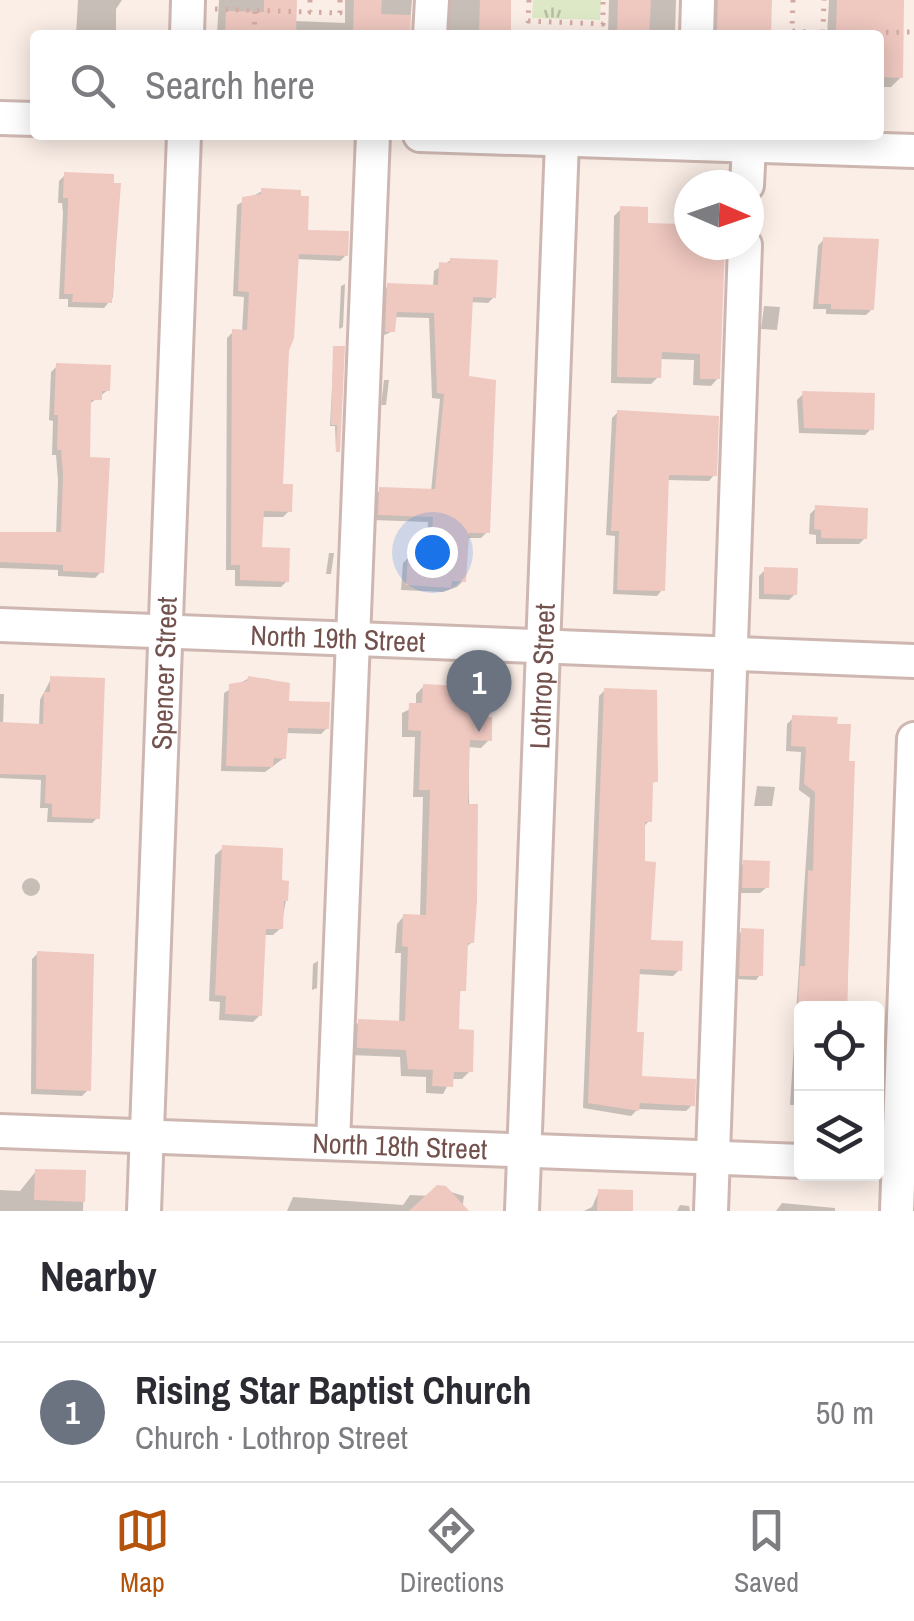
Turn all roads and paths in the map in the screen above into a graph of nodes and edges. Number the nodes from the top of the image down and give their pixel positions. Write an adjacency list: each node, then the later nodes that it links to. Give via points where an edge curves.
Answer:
1 (310, 0): 11 (path)
2 (340, 0): 11 (path, via 340,12)
3 (432, 0): 15 (street)
4 (529, 0): 12 (path, via 528,22)
5 (604, 0): 12 (path, via 602,24)
6 (698, 0): 17 (street)
7 (793, 0): 18 (path)
8 (824, 0): 19 (path)
9 (202, 5): 10 (path); 13 (street)
10 (255, 10): 11 (path); 14 (path)
11 (310, 12)
12 (566, 23): 16 (path)
13 (190, 30)
14 (254, 30)
15 (430, 30)
16 (566, 30)
17 (696, 30)
18 (792, 30)
19 (823, 30)
20 (914, 32): 21 (path)
21 (884, 34)
22 (0, 118): 23 (street)
23 (30, 119)
24 (184, 140): 35 (street, Spencer Street)
25 (373, 140): 36 (street)
26 (539, 140): 29 (street)
27 (628, 140): 29 (street)
28 (704, 140): 30 (street)
29 (562, 141): 37 (street, Lothrop Street)
30 (749, 144): 31 (street); 32 (street)
31 (914, 151)
32 (748, 170)
33 (744, 260): 38 (street)
34 (0, 626): 35 (street, North 19th Street)
35 (164, 632): 36 (street, North 19th Street); 42 (street, Spencer Street)
36 (353, 641): 37 (street, North 19th Street); 43 (street)
37 (542, 648): 38 (street, North 19th Street); 44 (street, Lothrop Street)
38 (729, 654): 39 (street, North 19th Street); 45 (street)
39 (914, 661)
40 (914, 739): 47 (street)
41 (0, 1131): 42 (street, North 18th Street)
42 (146, 1136): 43 (street, North 18th Street); 48 (street, Spencer Street)
43 (333, 1143): 44 (street, North 18th Street)
44 (524, 1151): 45 (street, North 18th Street); 49 (street, Lothrop Street)
45 (713, 1157): 46 (street, North 18th Street); 50 (street)
46 (794, 1161)
47 (896, 1164): 51 (street)
48 (144, 1211)
49 (522, 1211)
50 (711, 1211)
51 (897, 1211)

